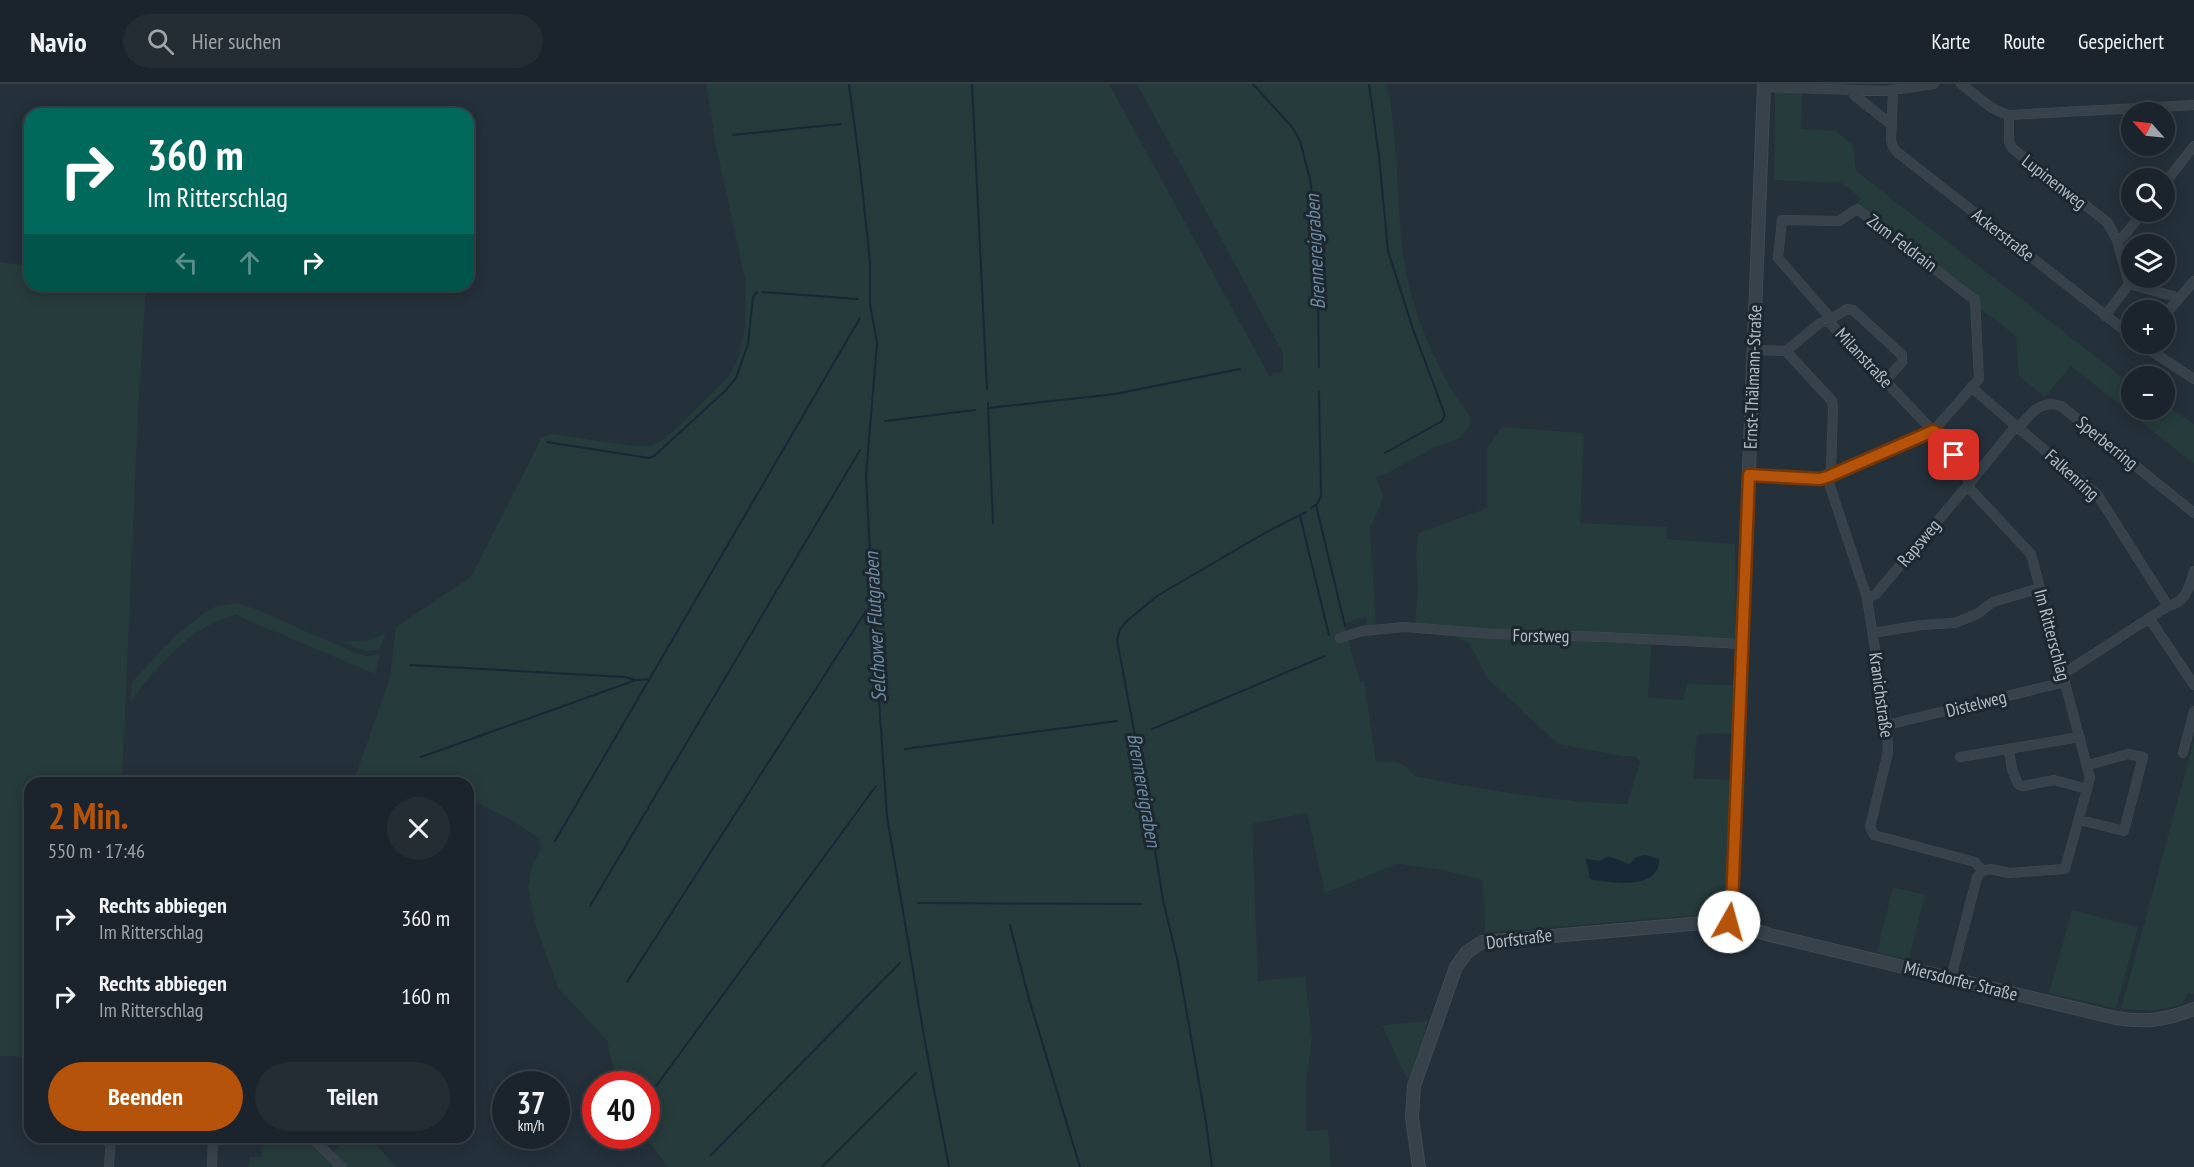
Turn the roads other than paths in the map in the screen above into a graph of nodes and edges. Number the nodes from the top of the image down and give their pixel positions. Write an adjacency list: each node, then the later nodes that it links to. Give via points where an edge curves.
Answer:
1 (1934, 84): 5 (street)
2 (1961, 84): 7 (street, via 1988,106)
3 (1764, 85): 4 (street); 22 (street, Ernst-Thälmann-Straße)
4 (1853, 90): 5 (street); 8 (street)
5 (1893, 91): 8 (street, Ackerstraße)
6 (2194, 105): 7 (street)
7 (2009, 115): 12 (street, Lupinenweg, via 2012,148 2108,222)
8 (1892, 125): 19 (street, Ackerstraße, via 1893,147 1897,152)
9 (2194, 146): 10 (street)
10 (2175, 170)
11 (2135, 222): 12 (street)
12 (2117, 240): 13 (street, Lupinenweg)
13 (2121, 255)
14 (2194, 281): 17 (street)
15 (2126, 288): 19 (street)
16 (2144, 288): 17 (street)
17 (2178, 300): 18 (street)
18 (2175, 303)
19 (2105, 316): 21 (street, Ackerstraße)
20 (1828, 321): 23 (street, Milanstraße, via 1820,323); 26 (street, Milanstraße); 26 (street, via 1847,309 1853,310 1902,355 1902,362); 27 (street, Zum Feldrain, via 1827,314 1779,261 1782,220 1839,221 1857,209 1975,300 1979,379)
21 (2121, 328)
22 (1754, 350): 23 (street); 30 (street, Ernst-Thälmann-Straße)
23 (1786, 351): 31 (street, Kranichstraße, via 1832,401)
24 (2156, 354): 25 (street)
25 (2194, 379)
26 (1885, 381): 29 (street, Milanstraße)
27 (1971, 387): 28 (street, Falkenring); 29 (street)
28 (2017, 427): 32 (street); 33 (street, Sperberring, via 2036,408 2061,406); 37 (street, Falkenring, via 2097,494)
29 (1933, 431): 31 (street); 32 (street, Im Ritterschlag, via 1965,471)
30 (1749, 475): 31 (street, via 1820,479); 41 (street, Ernst-Thälmann-Straße)
31 (1831, 476): 36 (street, Kranichstraße)
32 (1968, 485): 35 (street, Im Ritterschlag, via 2031,554); 36 (street, Rapsweg, via 1876,594)
33 (2194, 513)
34 (2194, 571): 37 (street, via 2186,596)
35 (2040, 588): 39 (street, via 1993,602 1977,615 1955,622); 42 (street, Im Ritterschlag)
36 (1867, 598): 39 (street, Kranichstraße)
37 (2168, 606): 38 (street)
38 (2149, 618): 42 (street); 43 (street)
39 (1873, 633): 45 (street, Kranichstraße)
40 (1340, 638): 41 (street, Forstweg, via 1362,631 1405,627)
41 (1743, 644): 54 (street, Ernst-Thälmann-Straße)
42 (2064, 678): 45 (street, Distelweg); 46 (street, Im Ritterschlag)
43 (2194, 685)
44 (2194, 711): 48 (street)
45 (1887, 725): 53 (street, Kranichstraße, via 1888,752 1870,827 1874,835 1974,862)
46 (2080, 737): 47 (street); 50 (street, Im Ritterschlag)
47 (2009, 749): 49 (street); 51 (street, via 2018,784 2054,780)
48 (2183, 753)
49 (1960, 757)
50 (2088, 765): 51 (street, Im Ritterschlag); 52 (street, via 2128,754 2143,758 2124,831)
51 (2087, 789): 52 (street, Im Ritterschlag)
52 (2080, 820): 53 (street, Im Ritterschlag, via 2066,869)
53 (1983, 871): 55 (street, via 1977,877)
54 (1729, 922): 55 (street, Miersdorfer Straße); 63 (street, Dorfstraße, via 1488,941 1467,951 1456,967 1414,1086 1412,1118)
55 (1951, 978): 56 (street, Miersdorfer Straße, via 2130,1020 2159,1020)
56 (2194, 1009)
57 (111, 1143): 60 (street)
58 (213, 1143): 61 (street)
59 (317, 1143): 62 (street)
60 (110, 1167)
61 (212, 1167)
62 (342, 1167)
63 (1419, 1167)

